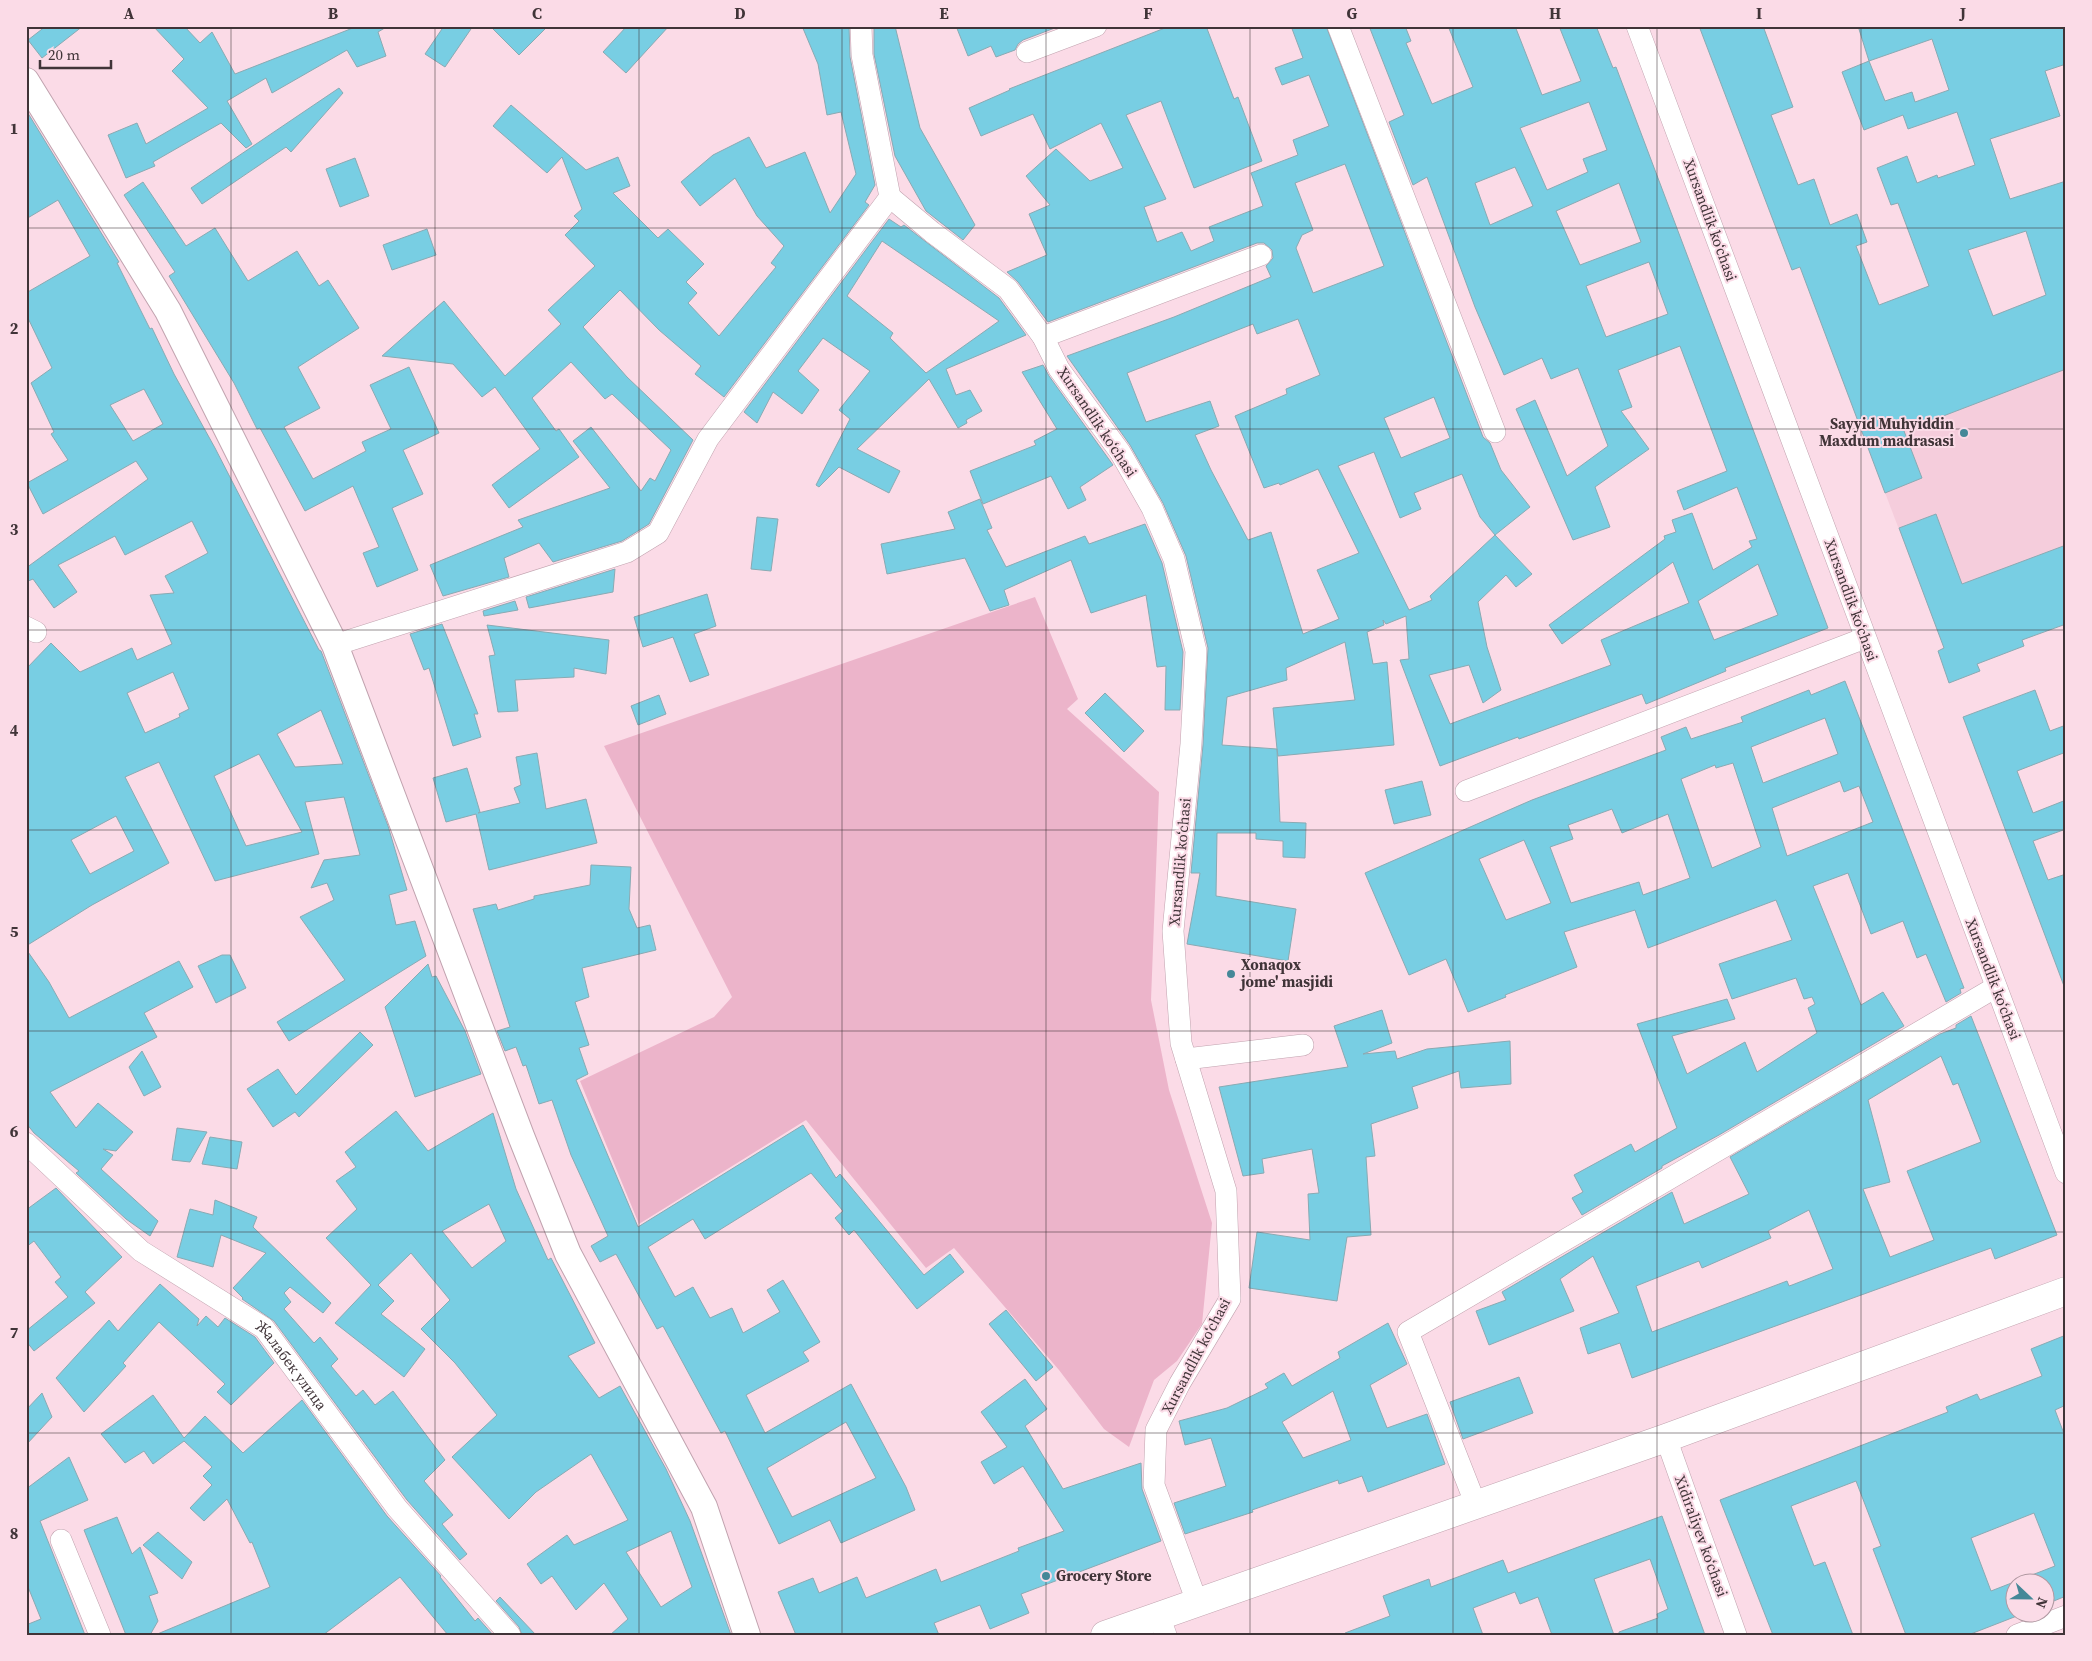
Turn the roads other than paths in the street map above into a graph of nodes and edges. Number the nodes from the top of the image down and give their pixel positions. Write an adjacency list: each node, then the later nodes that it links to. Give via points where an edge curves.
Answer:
1 (861, 26): 7 (street, via 862,55)
2 (1096, 26): 5 (street)
3 (1338, 26): 10 (street)
4 (1638, 26): 11 (street, Xursandlik koʻchasi)
5 (1027, 52)
6 (26, 81): 12 (street, via 168,311)
7 (890, 197): 9 (street, Xursandlik koʻchasi, via 1008,289); 12 (street, via 708,439 658,533 627,552)
8 (1261, 255): 9 (street)
9 (1043, 337): 16 (street, Xursandlik koʻchasi, via 1060,369 1120,452 1152,508 1174,560 1196,651 1191,744 1173,930 1181,1043)
10 (1495, 432)
11 (1865, 638): 13 (street); 14 (street, Xursandlik koʻchasi)
12 (335, 645): 28 (street, via 568,1254 704,1507)
13 (1466, 791)
14 (1996, 987): 18 (street, Xursandlik koʻchasi); 21 (street, via 1408,1332)
15 (1303, 1045): 16 (street)
16 (1186, 1059): 23 (street, Xursandlik koʻchasi, via 1226,1191 1230,1299 1156,1430 1154,1485)
17 (26, 1143): 27 (street, Жалабек улица, via 141,1251 264,1328 397,1508)
18 (2066, 1173)
19 (2066, 1291): 20 (main road)
20 (1666, 1438): 21 (main road); 30 (street, Xidiraliyev koʻchasi)
21 (1476, 1505): 23 (main road)
22 (61, 1540): 26 (street)
23 (1197, 1602): 25 (main road)
24 (2066, 1616): 31 (street)
25 (1162, 1625): 29 (main road)
26 (100, 1635)
27 (510, 1635)
28 (747, 1635)
29 (1105, 1635)
30 (1736, 1635)
31 (2017, 1635)

